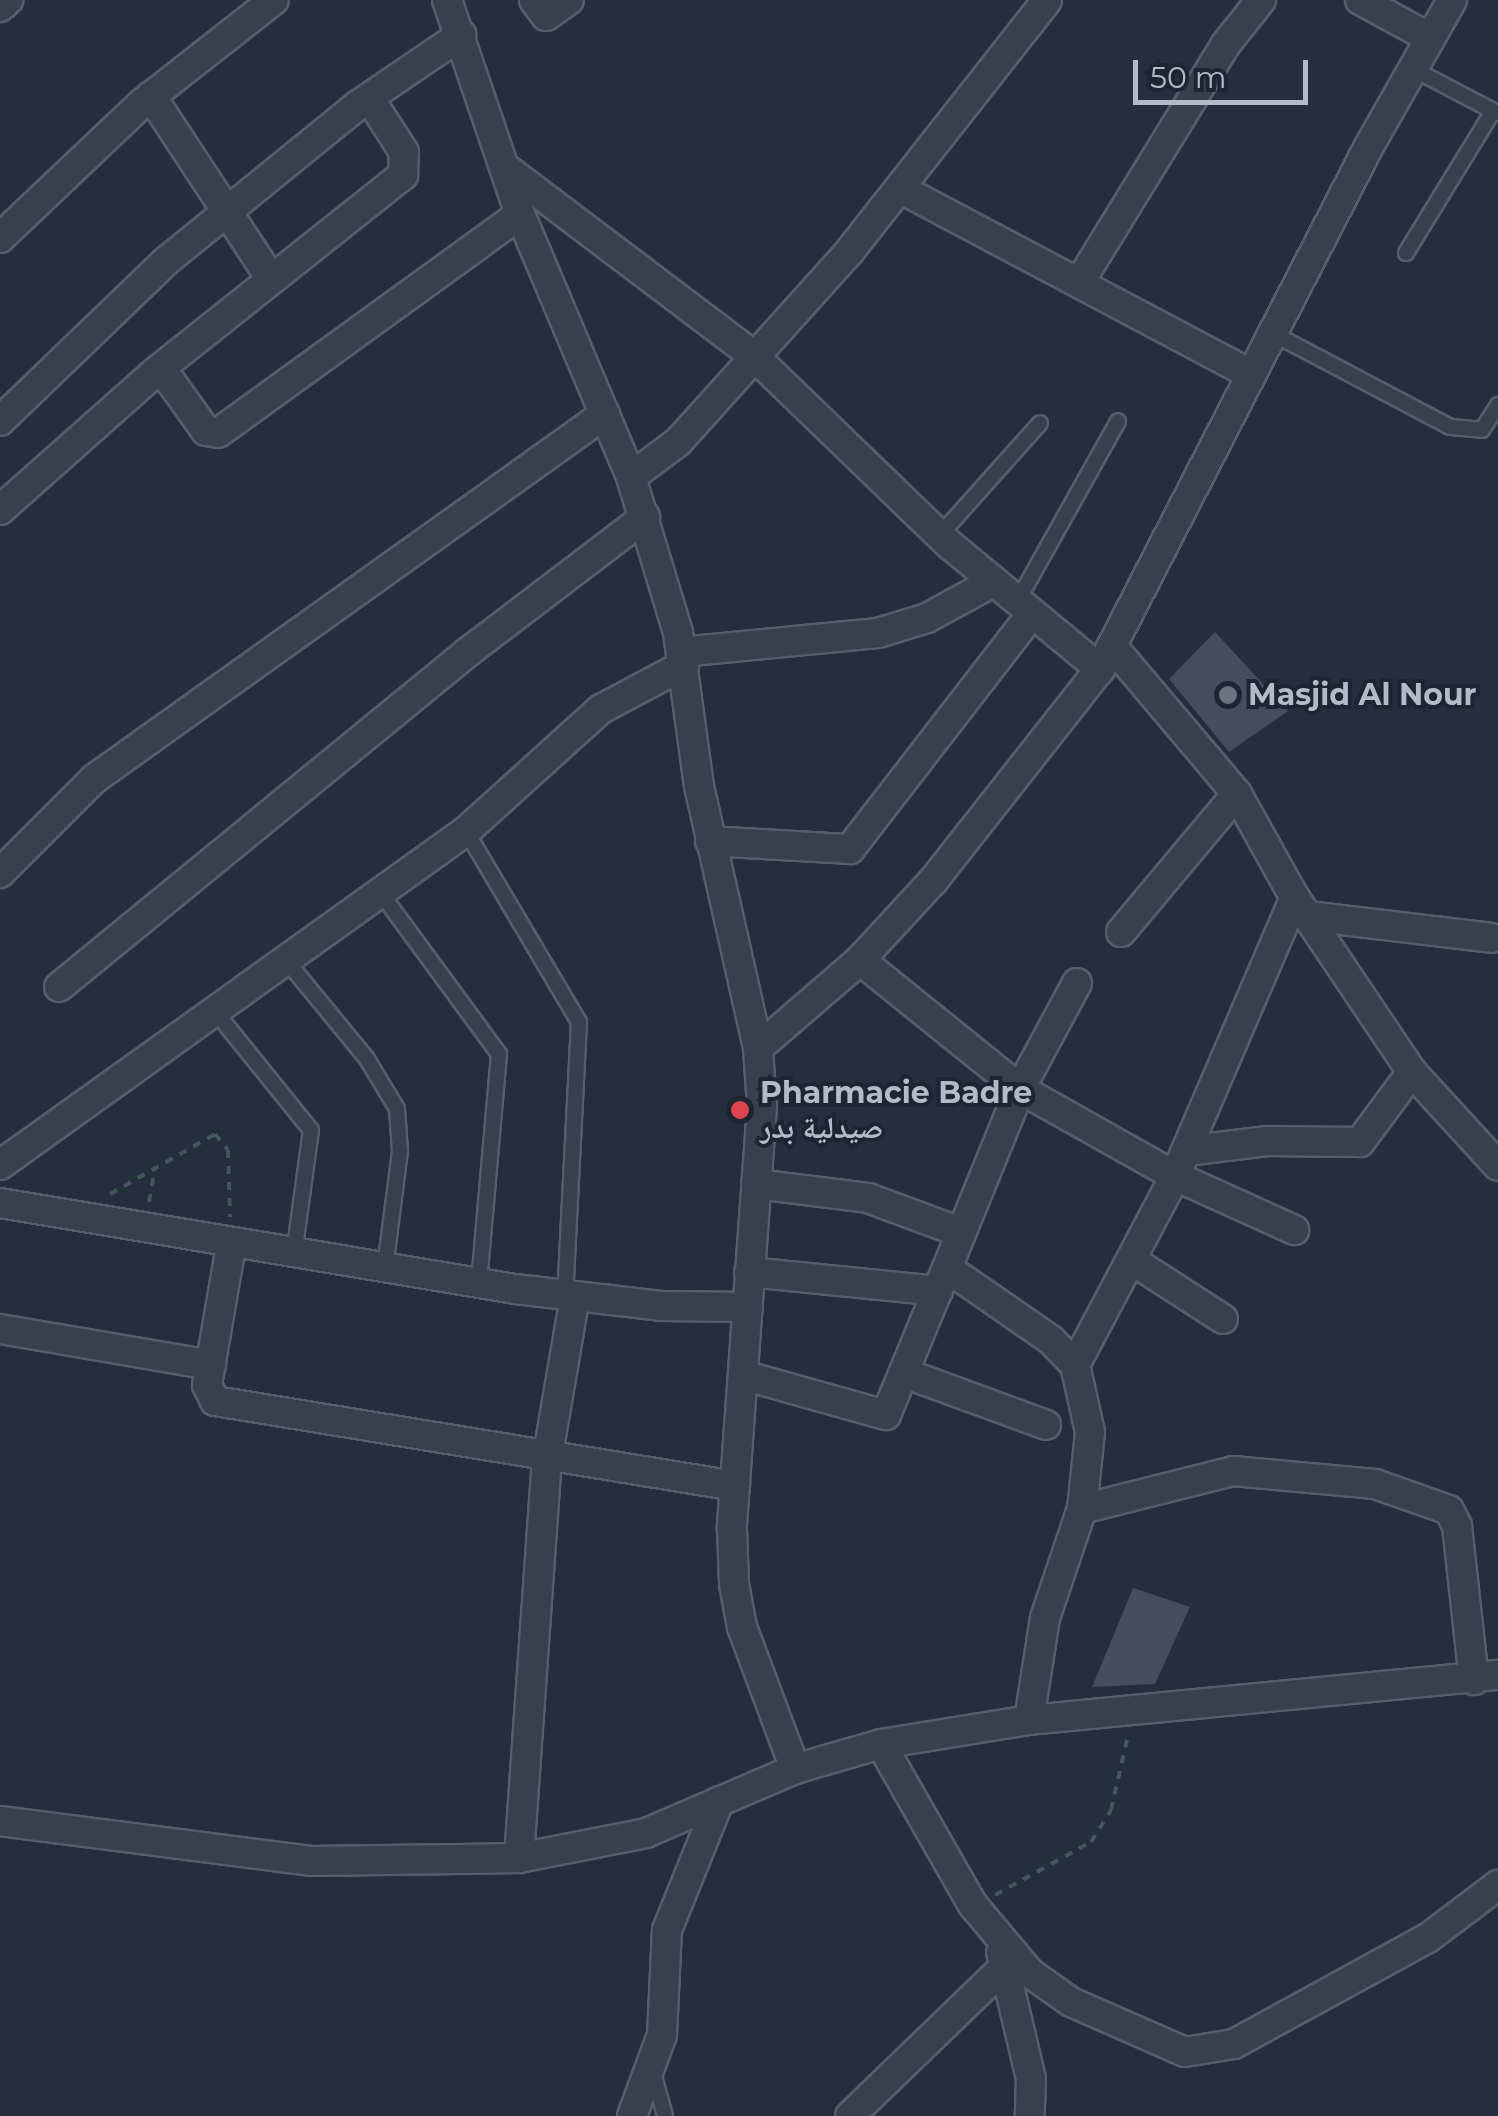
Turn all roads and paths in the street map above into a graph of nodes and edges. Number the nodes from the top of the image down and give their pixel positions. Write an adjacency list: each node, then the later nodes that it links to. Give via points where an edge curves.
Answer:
1 (8, 0): 10 (street)
2 (274, 0): 14 (street)
3 (447, 0): 11 (street)
4 (534, 0): 5 (street, via 546,16)
5 (570, 0)
6 (1047, 0): 18 (street)
7 (1261, 0): 24 (street, via 1226,44)
8 (1360, 0): 12 (street)
9 (1452, 0): 12 (street)
10 (0, 7)
11 (460, 34): 15 (street); 17 (street)
12 (1430, 38): 13 (street)
13 (1413, 69): 16 (lane); 25 (street)
14 (151, 96): 19 (street); 21 (street)
15 (369, 98): 19 (street); 23 (street, via 404,152 404,176)
16 (1496, 112): 22 (lane)
17 (504, 167): 20 (street); 26 (street)
18 (901, 189): 24 (street); 26 (street)
19 (227, 210): 23 (street); 31 (street)
20 (520, 214): 27 (street, via 218,433 206,431); 30 (street)
21 (0, 238)
22 (1406, 252)
23 (271, 279): 27 (street)
24 (1079, 284): 28 (street)
25 (1272, 333): 28 (street); 29 (lane, via 1450,427 1482,430)
26 (754, 357): 34 (street, via 678,442); 37 (street)
27 (161, 368): 35 (street)
28 (1250, 374): 40 (street)
29 (1498, 406)
30 (605, 414): 34 (street); 45 (street, via 94,779)
31 (0, 420)
32 (1118, 421): 39 (lane)
33 (1040, 423): 37 (lane)
34 (631, 478): 36 (street)
35 (0, 510)
36 (645, 517): 41 (street); 53 (street, via 515,615)
37 (940, 536): 38 (street)
38 (993, 582): 39 (street); 41 (street, via 927,618 878,633)
39 (1024, 609): 40 (street); 44 (street, via 850,849)
40 (1106, 658): 42 (street); 51 (street, via 973,834)
41 (682, 659): 43 (street, via 601,708); 44 (street)
42 (1237, 794): 47 (street); 48 (street)
43 (466, 830): 46 (street); 75 (lane, via 579,1022)
44 (710, 840): 55 (street)
45 (0, 873)
46 (380, 892): 50 (street); 74 (lane, via 499,1054)
47 (1301, 907): 49 (street); 56 (street); 58 (street)
48 (1120, 932)
49 (1496, 933)
50 (285, 959): 54 (street); 71 (lane, via 368,1059 398,1108 400,1151)
51 (860, 960): 55 (street); 57 (street)
52 (1077, 983): 57 (street)
53 (59, 988)
54 (214, 1010): 59 (street); 69 (lane, via 311,1130)
55 (758, 1048): 62 (street)
56 (1412, 1072): 58 (street, via 1374,1127 1350,1146 1267,1140); 60 (street)
57 (1020, 1090): 58 (street); 67 (street)
58 (1180, 1164): 66 (street); 70 (street)
59 (0, 1165)
60 (1498, 1166)
61 (155, 1167): 64 (path); 65 (path); 68 (path, via 222,1136)
62 (756, 1184): 67 (street, via 868,1198); 72 (street)
63 (0, 1202): 64 (street)
64 (78, 1218): 65 (street)
65 (144, 1228): 68 (street)
66 (1294, 1230)
67 (960, 1232): 73 (street)
68 (232, 1246): 69 (street); 79 (street)
69 (294, 1254): 71 (street)
70 (1133, 1261): 77 (street); 80 (street)
71 (385, 1268): 74 (street)
72 (749, 1272): 73 (street); 76 (street)
73 (942, 1280): 80 (street, via 1051,1340); 81 (street)
74 (479, 1283): 75 (street)
75 (570, 1296): 76 (street); 84 (street)
76 (748, 1307): 82 (street)
77 (1223, 1319)
78 (0, 1329): 79 (street)
79 (212, 1366): 84 (street, via 207,1391 220,1404)
80 (1075, 1366): 86 (street, via 1090,1432)
81 (907, 1374): 82 (street, via 890,1412 880,1416); 83 (street)
82 (746, 1376): 85 (street)
83 (1046, 1424)
84 (547, 1460): 85 (street); 94 (street)
85 (735, 1486): 91 (street, via 731,1556 742,1627)
86 (1082, 1509): 87 (street, via 1204,1476 1264,1470 1375,1484 1434,1501 1455,1515); 89 (street, via 1045,1618)
87 (1486, 1677): 88 (street)
88 (1130, 1711): 89 (street); 96 (path, via 1116,1794 1090,1842)
89 (1029, 1720): 90 (street)
90 (880, 1744): 91 (street); 96 (street)
91 (795, 1769): 92 (street)
92 (719, 1800): 94 (street, via 612,1844); 98 (street, via 668,1930 662,2035)
93 (0, 1820): 94 (street, via 312,1860)
94 (519, 1858)
95 (1498, 1885): 97 (street, via 1428,1938 1234,2044 1204,2052 1185,2052 1071,2002)
96 (973, 1906): 97 (street)
97 (1001, 1955): 101 (street); 102 (street, via 1032,2079)
98 (652, 2069): 99 (street); 100 (lane)
99 (632, 2116)
100 (666, 2116)
101 (850, 2116)
102 (1030, 2116)

